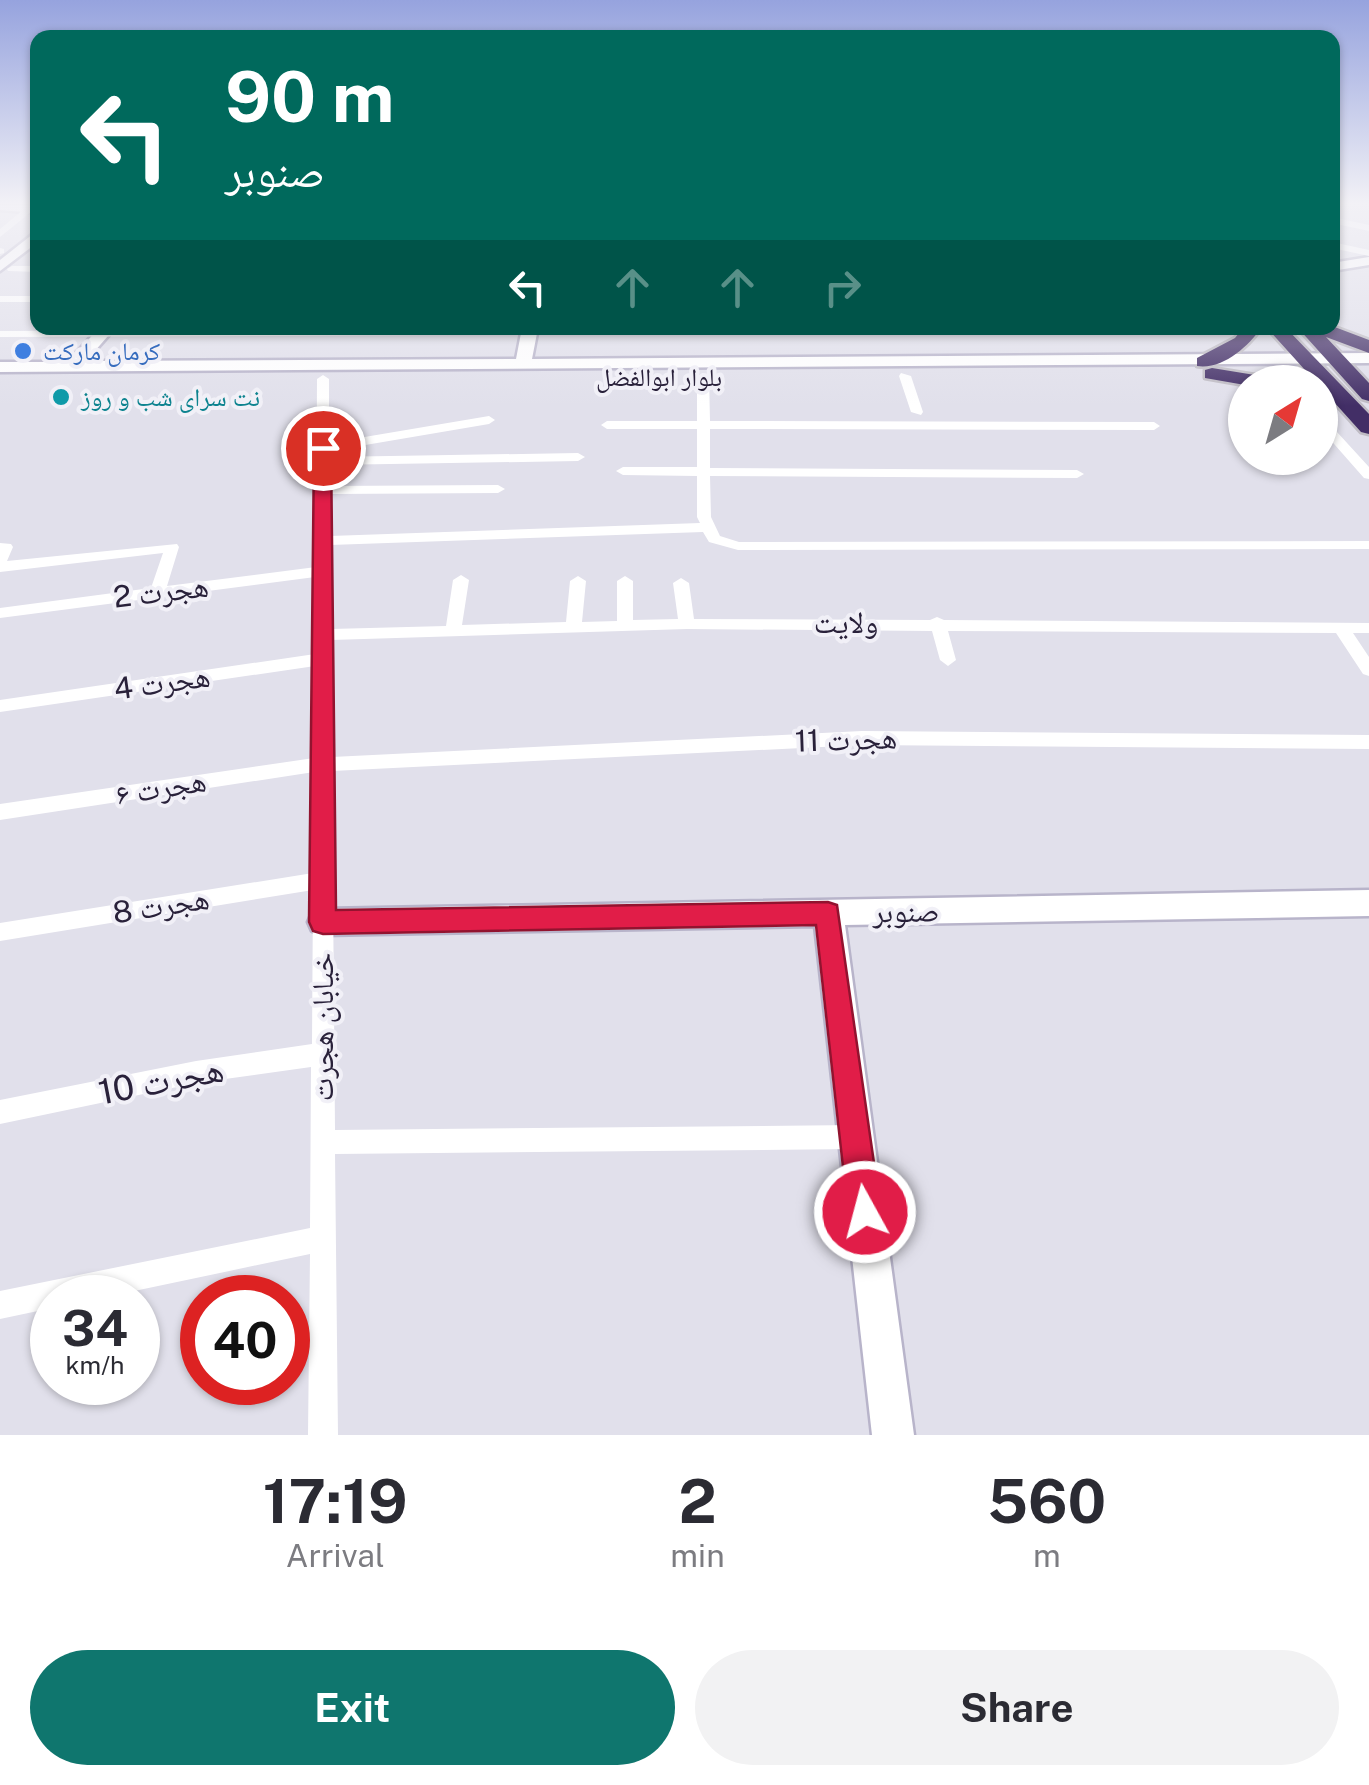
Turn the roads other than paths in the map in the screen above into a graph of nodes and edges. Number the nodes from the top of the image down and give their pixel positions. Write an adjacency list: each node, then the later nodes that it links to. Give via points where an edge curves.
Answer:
1 (30, 299): 2 (street)
2 (0, 300)
3 (30, 333): 4 (street)
4 (0, 334)
5 (100, 335): 17 (main road)
6 (309, 335): 12 (street)
7 (529, 335): 15 (main road)
8 (1247, 335): 19 (highway)
9 (1282, 335): 16 (highway)
10 (1315, 335): 21 (highway)
11 (1338, 335): 13 (highway)
12 (304, 344)
13 (1369, 347)
14 (1369, 358): 21 (main road, بلوار ابوالفضل)
15 (523, 365): 17 (main road, بلوار ابوالفضل); 22 (main road, بلوار ابوالفضل)
16 (1310, 365)
17 (72, 367): 18 (main road, بلوار ابوالفضل)
18 (0, 368)
19 (1208, 368): 20 (main road, بلوار ابوالفضل); 22 (main road, بلوار ابوالفضل); 23 (highway); 24 (main road, بلوار ابوالفضل)
20 (1228, 368)
21 (1351, 368): 29 (highway)
22 (860, 370): 24 (main road, بلوار ابوالفضل); 25 (main road, بلوار ابوالفضل)
23 (1228, 373)
24 (905, 376): 30 (street)
25 (703, 377): 26 (main road, بلوار ابوالفضل); 34 (street)
26 (323, 379): 27 (main road, بلوار ابوالفضل); 38 (street, خیابان هجرت)
27 (0, 381)
28 (1338, 395): 36 (highway)
29 (1369, 395)
30 (917, 412)
31 (489, 420): 38 (street)
32 (1338, 420): 36 (highway)
33 (607, 424): 34 (street)
34 (705, 426): 35 (street); 41 (street)
35 (1154, 426)
36 (1369, 428)
37 (1338, 436): 43 (street)
38 (323, 454): 39 (street); 45 (street, خیابان هجرت)
39 (578, 457)
40 (623, 471): 41 (street)
41 (704, 472): 42 (street); 46 (street)
42 (1078, 474)
43 (1369, 474)
44 (498, 489): 45 (street)
45 (323, 490): 47 (street, خیابان هجرت)
46 (709, 528): 47 (street); 48 (street, via 714,539 738,546)
47 (323, 542): 51 (street, خیابان هجرت)
48 (1369, 545)
49 (0, 548): 50 (street, via 6,548)
50 (0, 564): 56 (street, via 172,546)
51 (323, 571): 56 (street, هجرت 2); 65 (street, خیابان هجرت)
52 (460, 580): 64 (street)
53 (578, 581): 59 (street)
54 (625, 581): 61 (street)
55 (681, 583): 60 (street)
56 (158, 592): 57 (street, هجرت 2)
57 (0, 613)
58 (936, 622): 60 (street, ولایت); 62 (street, ولایت); 67 (street)
59 (574, 624): 61 (street, ولایت); 64 (street, ولایت)
60 (687, 624): 61 (street, ولایت)
61 (624, 625)
62 (1340, 628): 63 (street, ولایت); 68 (street)
63 (1369, 628)
64 (454, 631): 65 (street, ولایت)
65 (323, 635): 66 (street, خیابان هجرت)
66 (323, 659): 69 (street, هجرت 4); 71 (street, خیابان هجرت)
67 (948, 660)
68 (1369, 670)
69 (0, 706)
70 (1369, 742): 71 (street, هجرت 11, via 862,738)
71 (323, 764): 72 (street, هجرت ۶); 73 (street, خیابان هجرت)
72 (0, 812)
73 (323, 880): 76 (street, خیابان هجرت); 77 (street, هجرت 8)
74 (1369, 903): 75 (main road, صنوبر)
75 (828, 913): 76 (main road, صنوبر); 80 (main road)
76 (323, 922): 78 (street, خیابان هجرت)
77 (0, 932)
78 (323, 1054): 79 (street, هجرت 10); 81 (street, خیابان هجرت)
79 (0, 1112)
80 (856, 1137): 81 (street); 85 (main road)
81 (323, 1142): 82 (street, خیابان هجرت)
82 (323, 1238): 83 (street); 84 (street, خیابان هجرت)
83 (0, 1305)
84 (323, 1435)
85 (892, 1435)

